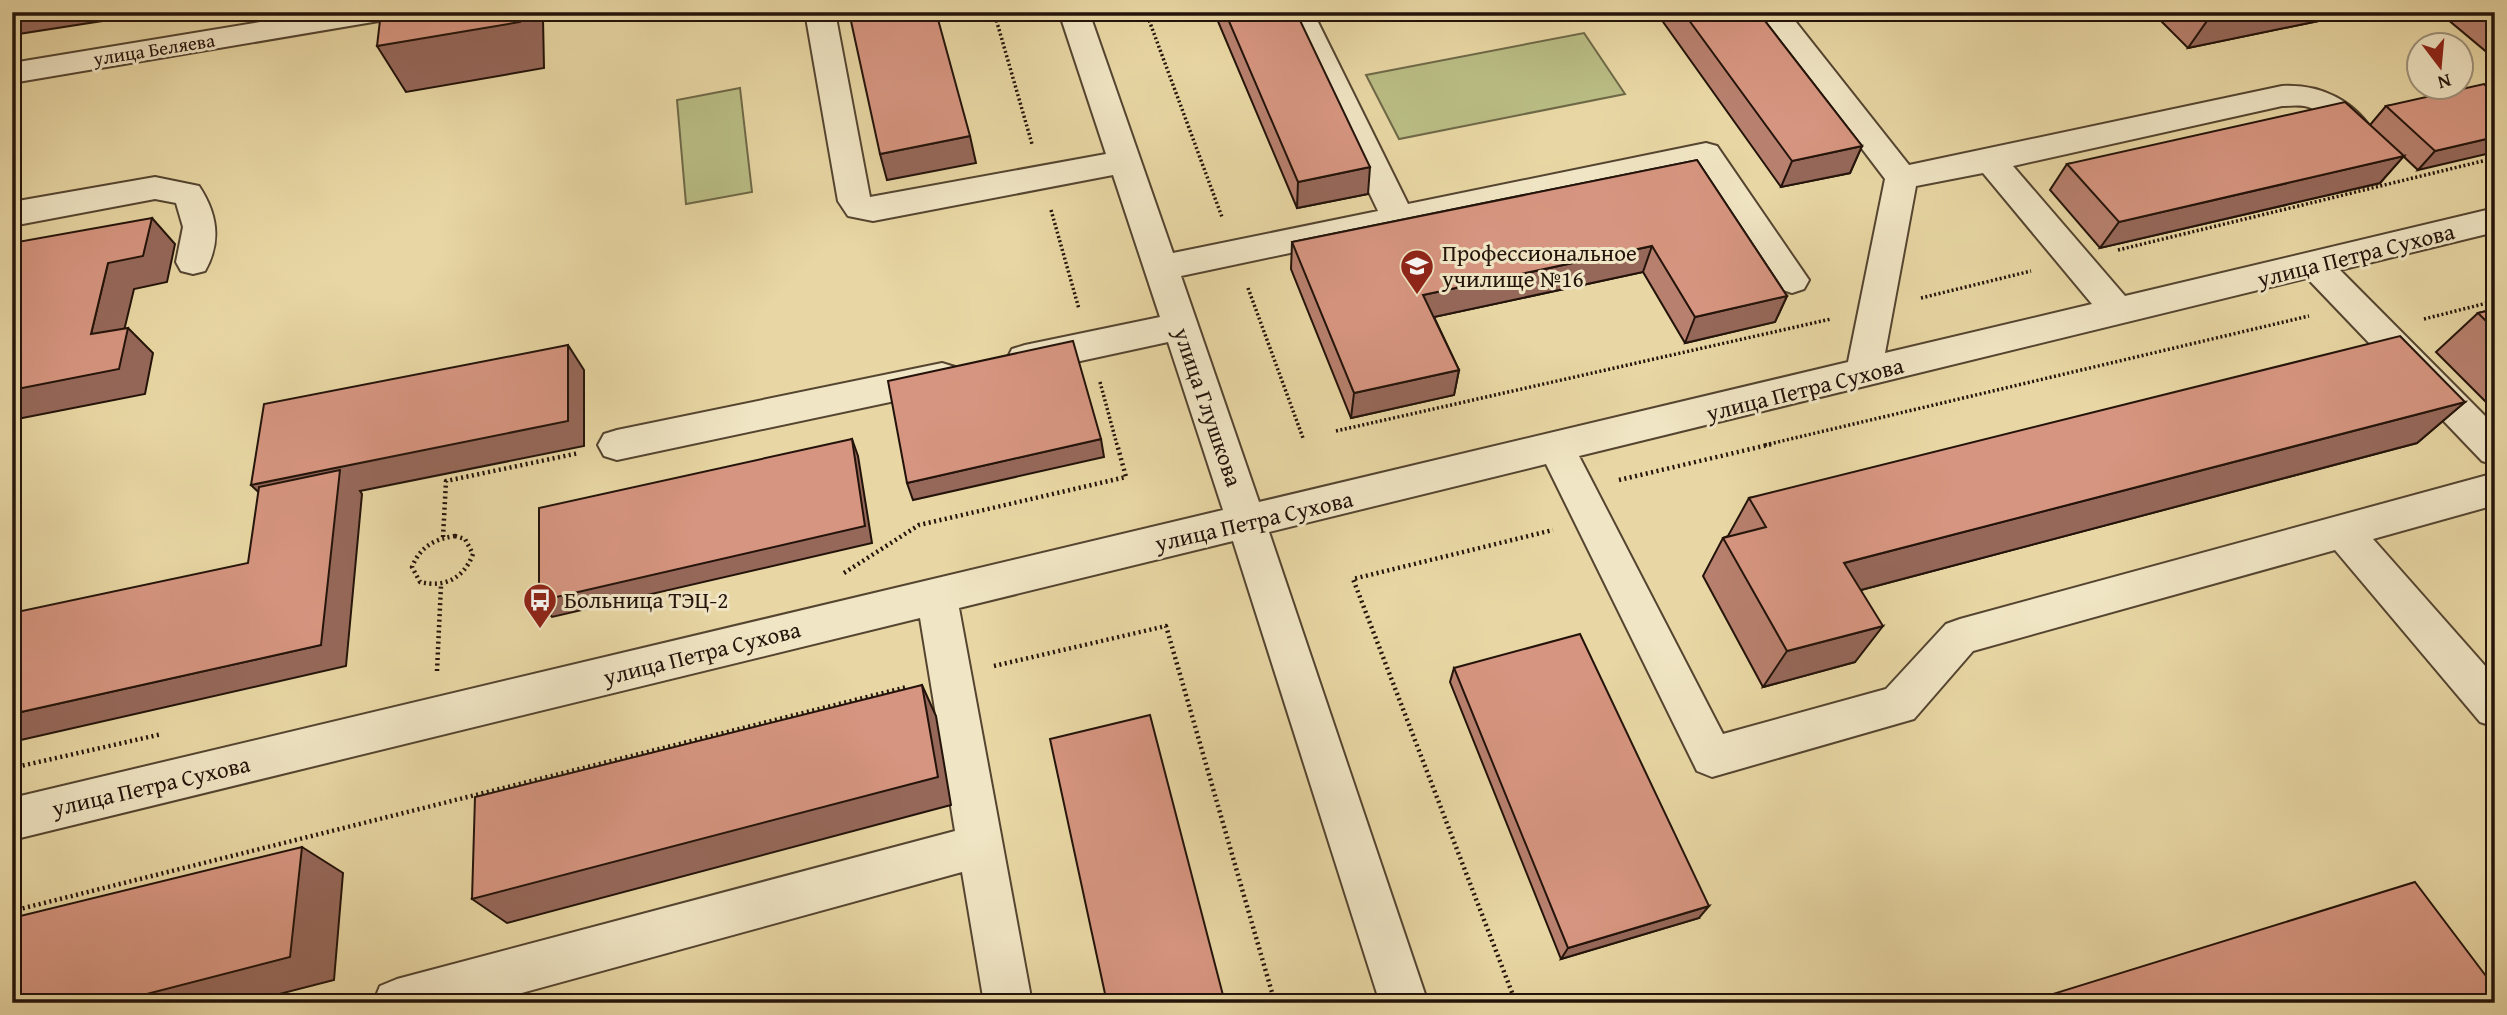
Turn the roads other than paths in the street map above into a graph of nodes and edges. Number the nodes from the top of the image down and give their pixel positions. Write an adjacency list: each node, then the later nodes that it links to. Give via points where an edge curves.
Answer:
1 (379, 12): 6 (street, улица Беляева)
2 (820, 12): 10 (street, via 854,201 860,208)
3 (1074, 12): 10 (street, улица Глушкова)
4 (1298, 12): 13 (street)
5 (1772, 12): 11 (street)
6 (246, 23): 7 (street, улица Беляева)
7 (12, 73)
8 (2360, 136): 9 (street, via 2324,101 2306,94)
9 (1990, 160): 11 (street); 19 (street)
10 (1125, 162): 17 (street, улица Глушкова)
11 (1901, 178): 21 (street)
12 (12, 214): 15 (street, via 155,188 187,194 198,208 200,225)
13 (1399, 219): 17 (street); 18 (street, via 1706,154)
14 (2495, 220): 16 (street, улица Петра Сухова)
15 (193, 262)
16 (2316, 266): 19 (street, улица Петра Сухова); 24 (street)
17 (1161, 268): 20 (street, улица Глушкова)
18 (1791, 280)
19 (2119, 312): 21 (street, улица Петра Сухова)
20 (1180, 326): 22 (street); 26 (street, улица Глушкова)
21 (1863, 375): 23 (street, улица Петра Сухова)
22 (617, 445)
23 (1557, 449): 26 (street, улица Петра Сухова); 27 (street, via 1712,757 1899,705 1960,637)
24 (2495, 450)
25 (2495, 489): 27 (street)
26 (1247, 523): 28 (street, улица Петра Сухова); 34 (street, улица Глушкова)
27 (2343, 531): 29 (street)
28 (937, 596): 30 (street, улица Петра Сухова); 31 (street)
29 (2495, 708)
30 (12, 819)
31 (980, 846): 32 (street); 33 (street)
32 (397, 1003)
33 (1008, 1003)
34 (1404, 1003)

